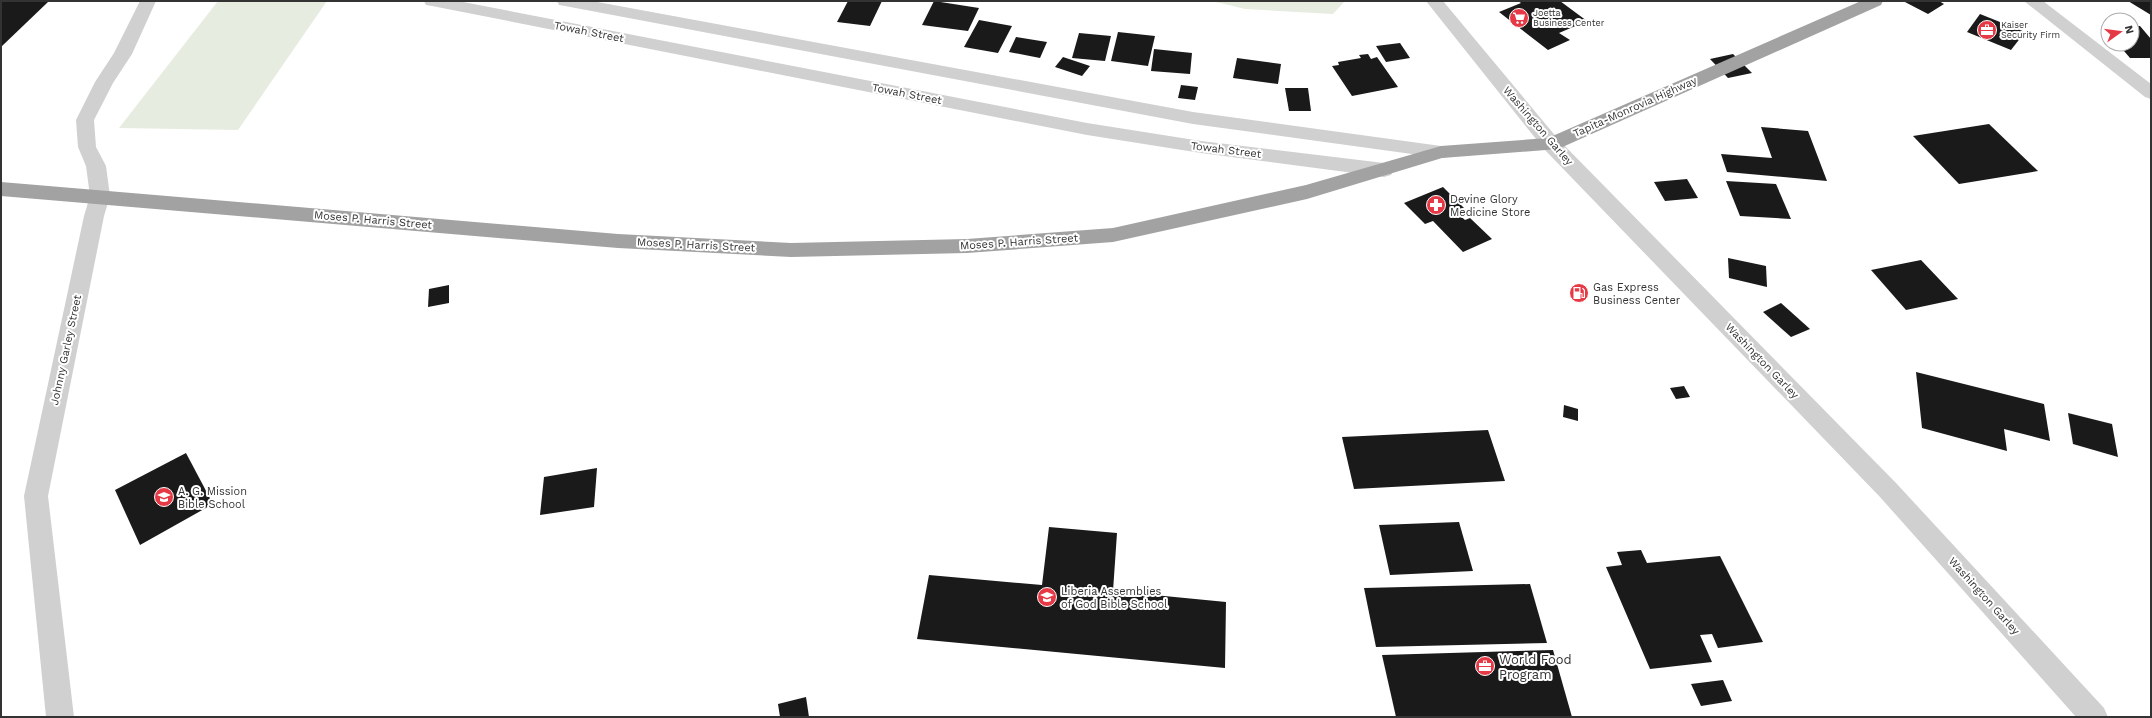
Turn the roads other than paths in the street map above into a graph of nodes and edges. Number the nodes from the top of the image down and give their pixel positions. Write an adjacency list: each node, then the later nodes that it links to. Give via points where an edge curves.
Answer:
1 (148, 1): 12 (street, Johnny Garley Street, via 123,54 104,82 85,120 87,147 96,166)
2 (432, 1): 10 (street, Towah Street, via 1087,129 1201,147)
3 (565, 1): 9 (street, via 1192,118)
4 (1434, 1): 8 (street, Washington Garley)
5 (1875, 1): 8 (highway, Tapita-Monrovia Highway)
6 (2032, 1): 7 (street)
7 (2151, 93)
8 (1550, 144): 9 (highway, Tapita-Monrovia Highway); 14 (street, Washington Garley, via 1888,490)
9 (1441, 152): 10 (highway, Tapita-Monrovia Highway)
10 (1384, 170): 12 (highway, Moses P. Harris Street, via 1307,192 1113,236 967,246 791,250 618,241)
11 (1, 189): 12 (highway, Moses P. Harris Street)
12 (100, 196): 13 (street, Johnny Garley Street, via 36,496)
13 (60, 717)
14 (2094, 717)

